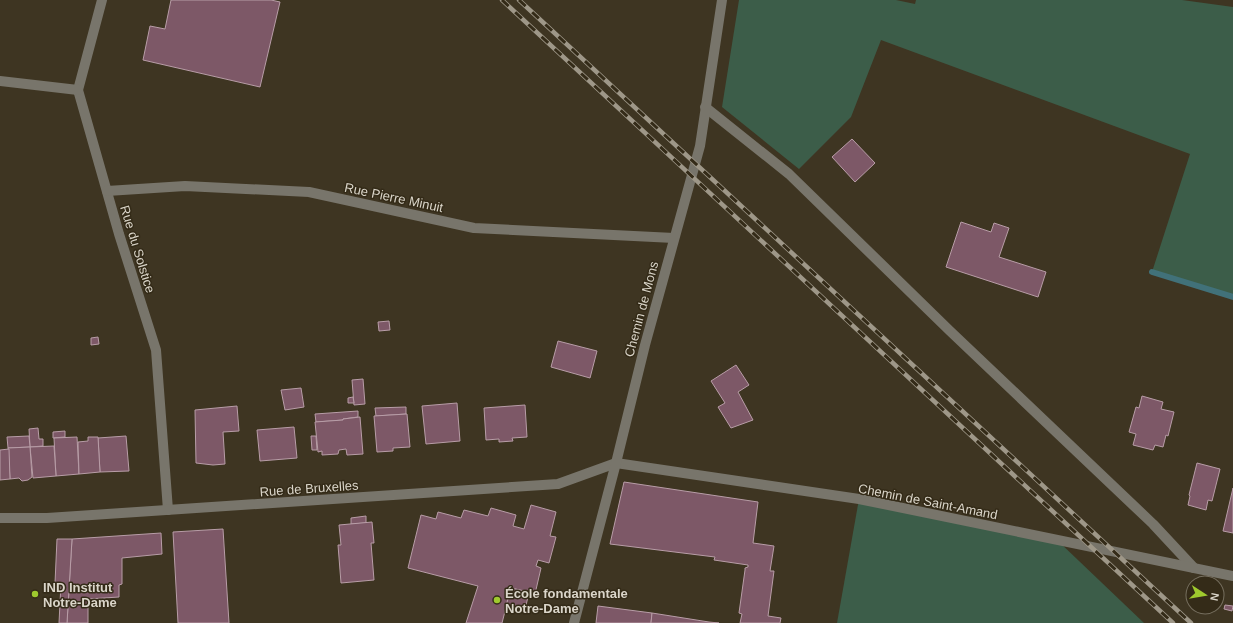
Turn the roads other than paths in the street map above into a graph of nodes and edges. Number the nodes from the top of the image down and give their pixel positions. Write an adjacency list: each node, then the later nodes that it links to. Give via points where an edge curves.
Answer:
1 (102, 0): 4 (street)
2 (722, 0): 5 (street, Chemin de Mons)
3 (0, 81): 4 (street)
4 (78, 90): 6 (street, Rue du Solstice)
5 (705, 107): 7 (street, Chemin de Mons, via 700,146); 11 (street, via 789,174 1154,524)
6 (107, 191): 7 (street, Rue Pierre Minuit, via 185,186 309,192 474,228); 9 (street, Rue du Solstice, via 156,350)
7 (674, 238): 8 (street, Chemin de Mons)
8 (616, 463): 9 (street, Rue de Bruxelles, via 558,484); 11 (street, Chemin de Saint-Amand, via 859,500); 13 (street, Chemin de Mons)
9 (168, 510): 10 (street, Rue de Bruxelles, via 47,518)
10 (0, 518)
11 (1194, 568): 12 (street, Chemin de Saint-Amand)
12 (1233, 576)
13 (574, 623)

